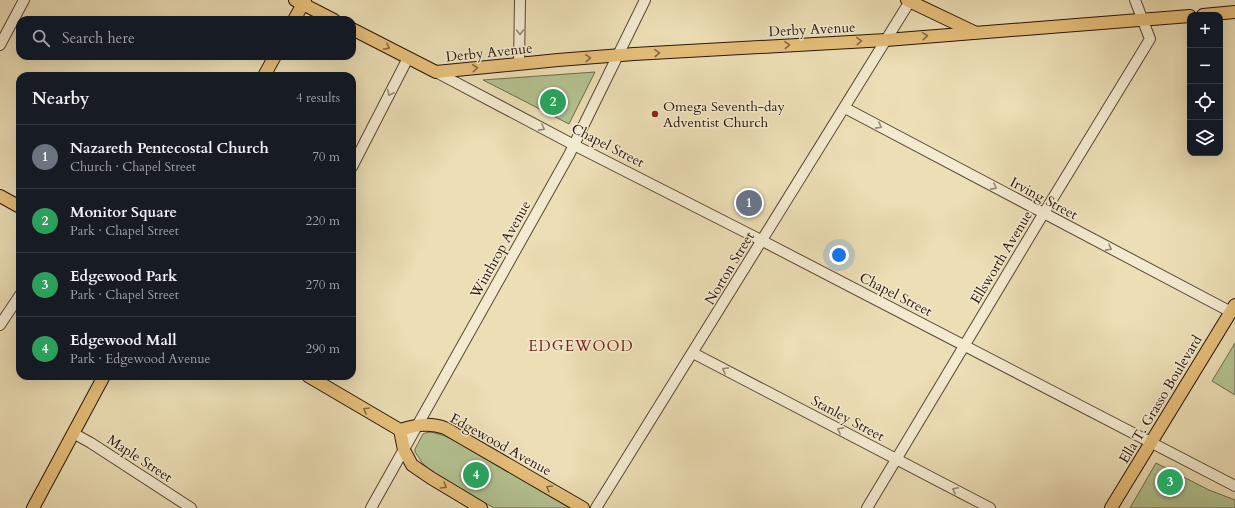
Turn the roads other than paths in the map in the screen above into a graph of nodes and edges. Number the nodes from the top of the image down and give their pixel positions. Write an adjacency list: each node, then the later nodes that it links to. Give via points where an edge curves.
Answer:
1 (24, 0): 16 (street)
2 (520, 0): 20 (street, one-way to 20)
3 (645, 0): 17 (street, Winthrop Avenue)
4 (1135, 0): 12 (street)
5 (301, 1): 9 (main road); 10 (main road)
6 (909, 1): 14 (main road); 15 (street, Norton Street)
7 (1235, 12): 8 (main road)
8 (1223, 13)
9 (295, 16)
10 (327, 16)
11 (1187, 16): 12 (main road, Derby Avenue)
12 (1142, 20): 14 (main road, Derby Avenue); 28 (street, Ellsworth Avenue, via 1150,39)
13 (356, 31): 18 (main road, Chapel Street, one-way to 18)
14 (975, 32): 15 (main road, Derby Avenue, one-way to 14)
15 (886, 40): 17 (main road, Derby Avenue, one-way to 15); 23 (street, Norton Street)
16 (0, 45)
17 (618, 56): 20 (main road, Derby Avenue, one-way to 17); 24 (street, Winthrop Avenue)
18 (408, 58): 22 (main road, Chapel Street); 25 (street, one-way to 25)
19 (273, 60): 21 (main road)
20 (519, 64): 22 (main road, Derby Avenue, one-way to 20)
21 (266, 72)
22 (436, 72): 24 (street, Chapel Street, one-way to 24)
23 (845, 108): 28 (street, Irving Street, one-way to 28); 29 (street, Norton Street)
24 (574, 145): 29 (street, Chapel Street); 37 (street, Winthrop Avenue)
25 (356, 159)
26 (0, 196): 27 (main road)
27 (16, 205)
28 (1044, 214): 31 (street, Irving Street, one-way to 31); 33 (street, Ellsworth Avenue)
29 (762, 241): 33 (street, Chapel Street); 34 (street, Norton Street)
30 (16, 301): 32 (street)
31 (1233, 309): 40 (main road, Ella T. Grasso Boulevard)
32 (0, 325)
33 (964, 346): 40 (street, Chapel Street); 42 (street, Ellsworth Avenue)
34 (693, 353): 42 (street, Stanley Street, one-way to 34); 49 (street, Norton Street)
35 (102, 380): 39 (main road)
36 (315, 380): 38 (main road, one-way to 36)
37 (416, 426): 38 (main road, Edgewood Avenue); 41 (street, Winthrop Avenue); 48 (main road, Edgewood Avenue, one-way to 37, via 445,428 435,424)
38 (400, 430): 41 (main road)
39 (73, 433): 44 (main road); 45 (street, Maple Street)
40 (1151, 443): 43 (street, Chapel Street); 52 (main road, Ella T. Grasso Boulevard)
41 (404, 450): 46 (street, Winthrop Avenue); 47 (main road, one-way to 47, via 412,465 420,472)
42 (897, 460): 50 (street, Ellsworth Avenue); 51 (street, Stanley Street, one-way to 42)
43 (1235, 486)
44 (33, 508)
45 (191, 508)
46 (371, 508)
47 (481, 508)
48 (583, 508)
49 (596, 508)
50 (866, 508)
51 (990, 508)
52 (1111, 508)

